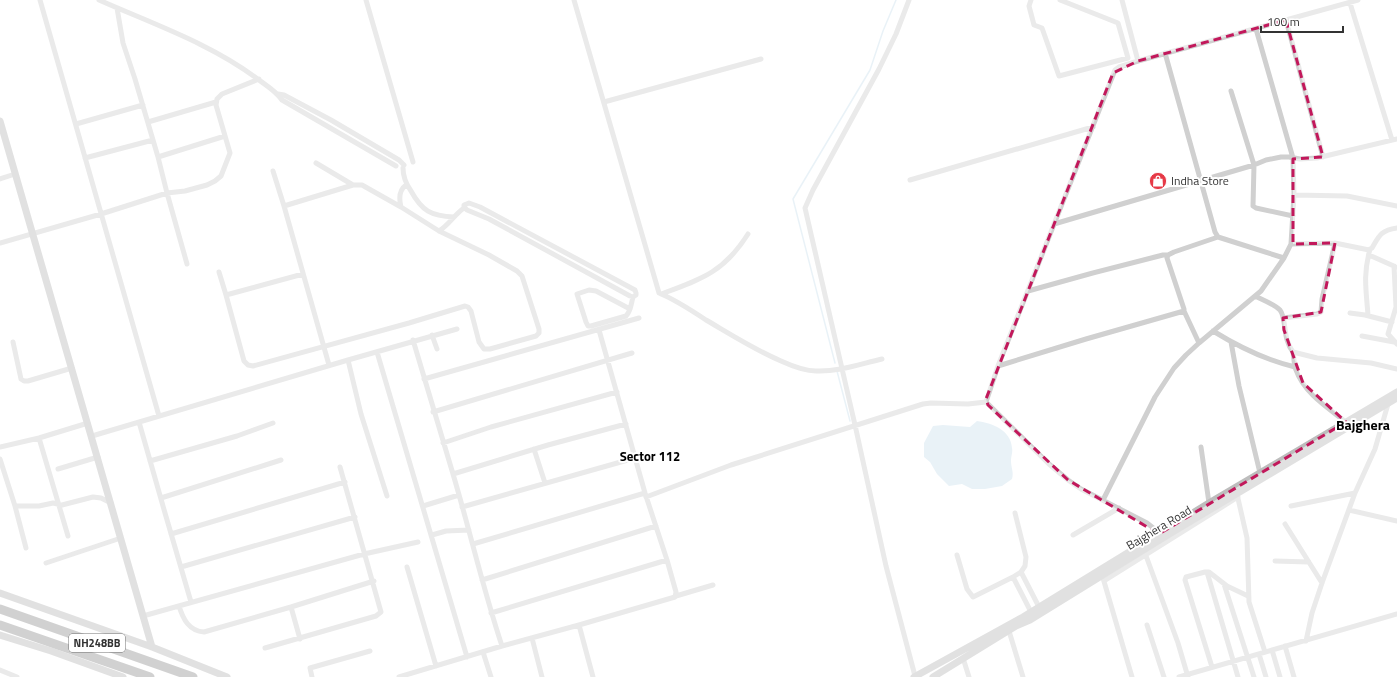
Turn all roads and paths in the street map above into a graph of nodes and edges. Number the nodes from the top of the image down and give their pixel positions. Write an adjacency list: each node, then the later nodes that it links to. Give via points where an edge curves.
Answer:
1 (40, 0): 27 (street)
2 (99, 0): 11 (street)
3 (366, 0): 38 (street)
4 (574, 0): 23 (street)
5 (909, 0): 110 (street, via 879,69 805,206)
6 (1031, 0): 16 (street, via 1029,6 1034,25 1042,28 1059,76)
7 (1060, 0): 16 (street, via 1118,23 1128,58)
8 (1122, 0): 17 (street)
9 (1358, 0): 10 (street)
10 (1350, 2): 12 (street); 31 (street)
11 (116, 8): 19 (street, via 215,52); 24 (street, via 123,43)
12 (1286, 20): 13 (street); 35 (street)
13 (1256, 29): 14 (street); 37 (street)
14 (1165, 53): 17 (street); 46 (street)
15 (761, 58): 23 (street)
16 (1117, 61): 18 (street)
17 (1138, 61): 18 (street)
18 (1119, 67): 28 (street, via 1113,73)
19 (259, 79): 21 (street); 22 (street, via 222,94)
20 (1231, 92): 40 (street)
21 (278, 94): 32 (street, via 330,120); 33 (street, via 282,100)
22 (216, 102): 26 (street); 29 (street)
23 (604, 102): 77 (street)
24 (142, 105): 26 (street); 27 (street)
25 (0, 122): 43 (main road)
26 (148, 122): 30 (street)
27 (76, 124): 36 (street)
28 (1093, 127): 45 (street); 59 (street)
29 (225, 136): 34 (street); 49 (street, via 230,153 218,179 207,185)
30 (153, 140): 34 (street); 36 (street)
31 (1394, 140): 35 (street)
32 (382, 151): 33 (street); 47 (street, via 402,162)
33 (379, 156): 41 (street)
34 (158, 157): 49 (street)
35 (1323, 157): 37 (street)
36 (85, 158): 55 (street)
37 (1293, 158): 40 (street, via 1275,158); 50 (street)
38 (413, 162)
39 (316, 163): 48 (street)
40 (1254, 165): 46 (street); 56 (street, via 1254,208)
41 (396, 166)
42 (273, 171): 51 (street)
43 (15, 174): 44 (street); 63 (main road)
44 (0, 179)
45 (910, 180)
46 (1202, 181): 59 (street); 65 (street)
47 (406, 185): 53 (street, via 401,191); 57 (street, via 424,209 436,215)
48 (353, 186): 51 (street); 53 (street, via 362,185)
49 (167, 193): 55 (street); 72 (street)
50 (1294, 195): 52 (street, via 1347,196); 56 (street)
51 (284, 206): 75 (street)
52 (1397, 206)
53 (401, 207): 62 (street)
54 (464, 208): 57 (street); 58 (street, via 464,205 469,203); 60 (street)
55 (101, 214): 63 (street); 119 (street)
56 (1293, 216): 68 (street)
57 (454, 217): 62 (street)
58 (503, 219): 60 (street); 80 (street, via 634,290 636,295)
59 (1054, 224): 76 (street)
60 (499, 225): 80 (street)
61 (1397, 228): 69 (street, via 1383,232)
62 (439, 231): 98 (street, via 520,274 538,322 537,334 484,349 479,342 471,311 466,306)
63 (33, 234): 66 (street); 109 (main road)
64 (748, 234): 77 (street, via 736,252 714,272)
65 (1218, 237): 70 (street); 71 (street)
66 (0, 243)
67 (1335, 243): 68 (street); 69 (street); 86 (street, via 1321,312)
68 (1291, 244): 71 (street)
69 (1369, 252): 73 (street); 84 (street, via 1365,277)
70 (1168, 255): 76 (street, via 1107,268); 82 (street)
71 (1284, 258): 79 (street)
72 (187, 264)
73 (1395, 267): 87 (street, via 1396,305)
74 (219, 272): 78 (street)
75 (302, 274): 78 (street); 98 (street)
76 (1028, 291): 107 (street)
77 (661, 294): 110 (street, via 776,359 814,371)
78 (226, 295): 98 (street, via 244,361 248,365 253,366)
79 (1256, 296): 86 (street, via 1278,308); 90 (street)
80 (633, 297): 81 (street)
81 (630, 309): 81 (street, via 623,318 590,326 586,322 578,294 589,290 596,291)
82 (1184, 311): 96 (street); 107 (street)
83 (1350, 314): 84 (street)
84 (1368, 316): 87 (street)
85 (638, 318): 89 (street)
86 (1283, 318): 101 (street, via 1287,340)
87 (1392, 322): 97 (street, via 1388,334)
88 (457, 329): 91 (street)
89 (599, 330): 105 (street); 112 (street)
90 (1213, 331): 95 (street); 96 (street)
91 (432, 335): 93 (street); 99 (street)
92 (1362, 336): 97 (street)
93 (413, 340): 100 (street); 112 (street)
94 (13, 342): 109 (street, via 21,379 24,381)
95 (1231, 342): 108 (street, via 1270,360); 139 (street)
96 (1199, 343): 149 (street, via 1174,368 1155,397)
97 (1396, 344)
98 (323, 346): 106 (street)
99 (437, 349)
100 (377, 352): 104 (street); 154 (street)
101 (1293, 352): 108 (street); 111 (street, via 1317,358 1370,363)
102 (632, 354): 105 (street)
103 (882, 359): 110 (street)
104 (348, 360): 106 (street); 146 (street, via 361,414)
105 (608, 361): 113 (street); 118 (street)
106 (329, 365): 119 (street)
107 (998, 366): 116 (street)
108 (1295, 367): 121 (street, via 1311,393)
109 (72, 368): 123 (main road)
110 (842, 368): 125 (street)
111 (1397, 369)
112 (424, 379): 118 (street)
113 (617, 392): 124 (street); 128 (street)
114 (1397, 392): 121 (main road, Bajghera Road)
115 (1397, 398): 117 (main road, Bajghera Road)
116 (986, 402): 125 (street, via 926,403); 149 (street, via 1049,464 1075,485)
117 (1388, 404): 143 (street, via 1375,448); 147 (main road, Bajghera Road)
118 (433, 412): 128 (street)
119 (159, 416): 120 (street)
120 (139, 422): 126 (street); 136 (street)
121 (1346, 422): 139 (main road, Bajghera Road)
122 (273, 423): 136 (street)
123 (88, 424): 126 (main road); 127 (street)
124 (626, 424): 131 (street); 133 (street)
125 (855, 424): 145 (street); 241 (street, via 886,566)
126 (92, 436): 132 (main road)
127 (39, 438): 129 (street); 152 (street)
128 (443, 443): 140 (street)
129 (0, 447)
130 (1201, 447): 151 (street)
131 (534, 449): 140 (street); 142 (street)
132 (98, 456): 138 (street); 150 (main road)
133 (635, 458): 142 (street); 145 (street)
134 (0, 459): 153 (street)
135 (281, 460): 148 (street)
136 (150, 461): 148 (street)
137 (340, 467): 141 (street)
138 (58, 468)
139 (1260, 473): 151 (main road, Bajghera Road)
140 (453, 474): 144 (street)
141 (345, 482): 160 (street); 165 (street)
142 (545, 483): 156 (street)
143 (1355, 492): 155 (street); 158 (street)
144 (459, 495): 154 (street); 156 (street)
145 (645, 495): 163 (street); 172 (street)
146 (387, 496)
147 (1237, 496): 169 (main road, Bajghera Road); 174 (street); 194 (street, via 1247,538)
148 (161, 498): 165 (street)
149 (1103, 500): 157 (street)
150 (110, 503): 152 (street, via 93,497); 170 (main road)
151 (1210, 503): 169 (main road, Bajghera Road)
152 (59, 505): 153 (street, via 54,503); 168 (street)
153 (15, 506): 173 (street)
154 (423, 506): 166 (street)
155 (1291, 506)
156 (462, 507): 164 (street)
157 (1119, 508): 167 (street); 169 (street, via 1146,523)
158 (1349, 510): 161 (street); 190 (street)
159 (1015, 513): 183 (street, via 1026,558)
160 (355, 517): 175 (street); 181 (street)
161 (1397, 521)
162 (1285, 524): 179 (street)
163 (656, 526): 177 (street); 187 (street)
164 (469, 530): 166 (street, via 446,531); 172 (street)
165 (171, 534): 181 (street)
166 (432, 535): 221 (street)
167 (1073, 535)
168 (68, 536)
169 (1162, 536): 174 (main road, Bajghera Road); 198 (main road, Bajghera Road)
170 (121, 538): 180 (street); 203 (main road)
171 (418, 542): 175 (street)
172 (473, 544): 187 (street)
173 (26, 548)
174 (1145, 552): 186 (main road, Bajghera Road); 230 (street)
175 (364, 554): 188 (street); 195 (street)
176 (957, 555): 185 (street, via 967,589 974,597)
177 (667, 560): 193 (street); 201 (street)
178 (1275, 561): 179 (street)
179 (1309, 562): 190 (street)
180 (46, 563)
181 (181, 567): 195 (street)
182 (407, 567): 226 (street)
183 (1021, 572): 185 (street); 198 (street)
184 (1207, 572): 189 (street); 224 (street); 227 (street, via 1187,576 1185,580)
185 (1013, 577): 200 (street)
186 (1103, 578): 207 (main road, Bajghera Road); 245 (street)
187 (482, 580): 201 (street)
188 (374, 581): 197 (street); 210 (street, via 382,610 380,615)
189 (1224, 584): 194 (street); 223 (street)
190 (1322, 584): 211 (street)
191 (714, 585): 193 (street)
192 (0, 593): 214 (main road)
193 (676, 596): 205 (street)
194 (1248, 596): 219 (street)
195 (191, 602): 196 (street)
196 (179, 606): 197 (street, via 184,621 201,632); 203 (street)
197 (291, 607): 210 (street)
198 (1039, 607): 200 (main road, Bajghera Road)
199 (0, 609): 234 (highway, NH248BB)
200 (1031, 612): 225 (main road, Bajghera Road)
201 (491, 613): 212 (street)
202 (1397, 614): 211 (street)
203 (143, 616): 214 (main road)
204 (0, 625): 233 (highway, NH248BB)
205 (579, 625): 209 (street); 240 (street)
206 (1147, 625): 246 (street)
207 (1009, 630): 222 (main road, Bajghera Road); 244 (street)
208 (0, 635): 232 (main road)
209 (532, 638): 212 (street); 239 (street)
210 (300, 639): 215 (street)
211 (1306, 641): 213 (street)
212 (502, 646): 218 (street)
213 (1285, 646): 216 (street); 252 (street)
214 (152, 647): 235 (main road)
215 (266, 648)
216 (1272, 650): 219 (street); 251 (street)
217 (370, 651): 236 (street, via 310,668)
218 (483, 652): 221 (street); 238 (street)
219 (1265, 652): 220 (street)
220 (1259, 654): 223 (street); 250 (street)
221 (467, 656): 226 (street)
222 (963, 658): 229 (main road, Bajghera Road); 243 (street)
223 (1247, 658): 224 (street); 249 (street)
224 (1234, 662): 227 (street); 248 (street)
225 (936, 664): 229 (main road); 241 (main road, Bajghera Road)
226 (436, 666): 237 (street)
227 (1212, 667): 230 (street)
228 (0, 670): 231 (street)
229 (939, 673): 242 (main road, Bajghera Road)
230 (1188, 676): 247 (street)
231 (17, 677)
232 (123, 677)
233 (150, 677)
234 (193, 677)
235 (227, 677)
236 (312, 677)
237 (399, 677)
238 (491, 677)
239 (542, 677)
240 (593, 677)
241 (915, 677)
242 (933, 677)
243 (969, 677)
244 (1023, 677)
245 (1132, 677)
246 (1164, 677)
247 (1179, 677)
248 (1238, 677)
249 (1254, 677)
250 (1266, 677)
251 (1280, 677)
252 (1294, 677)

